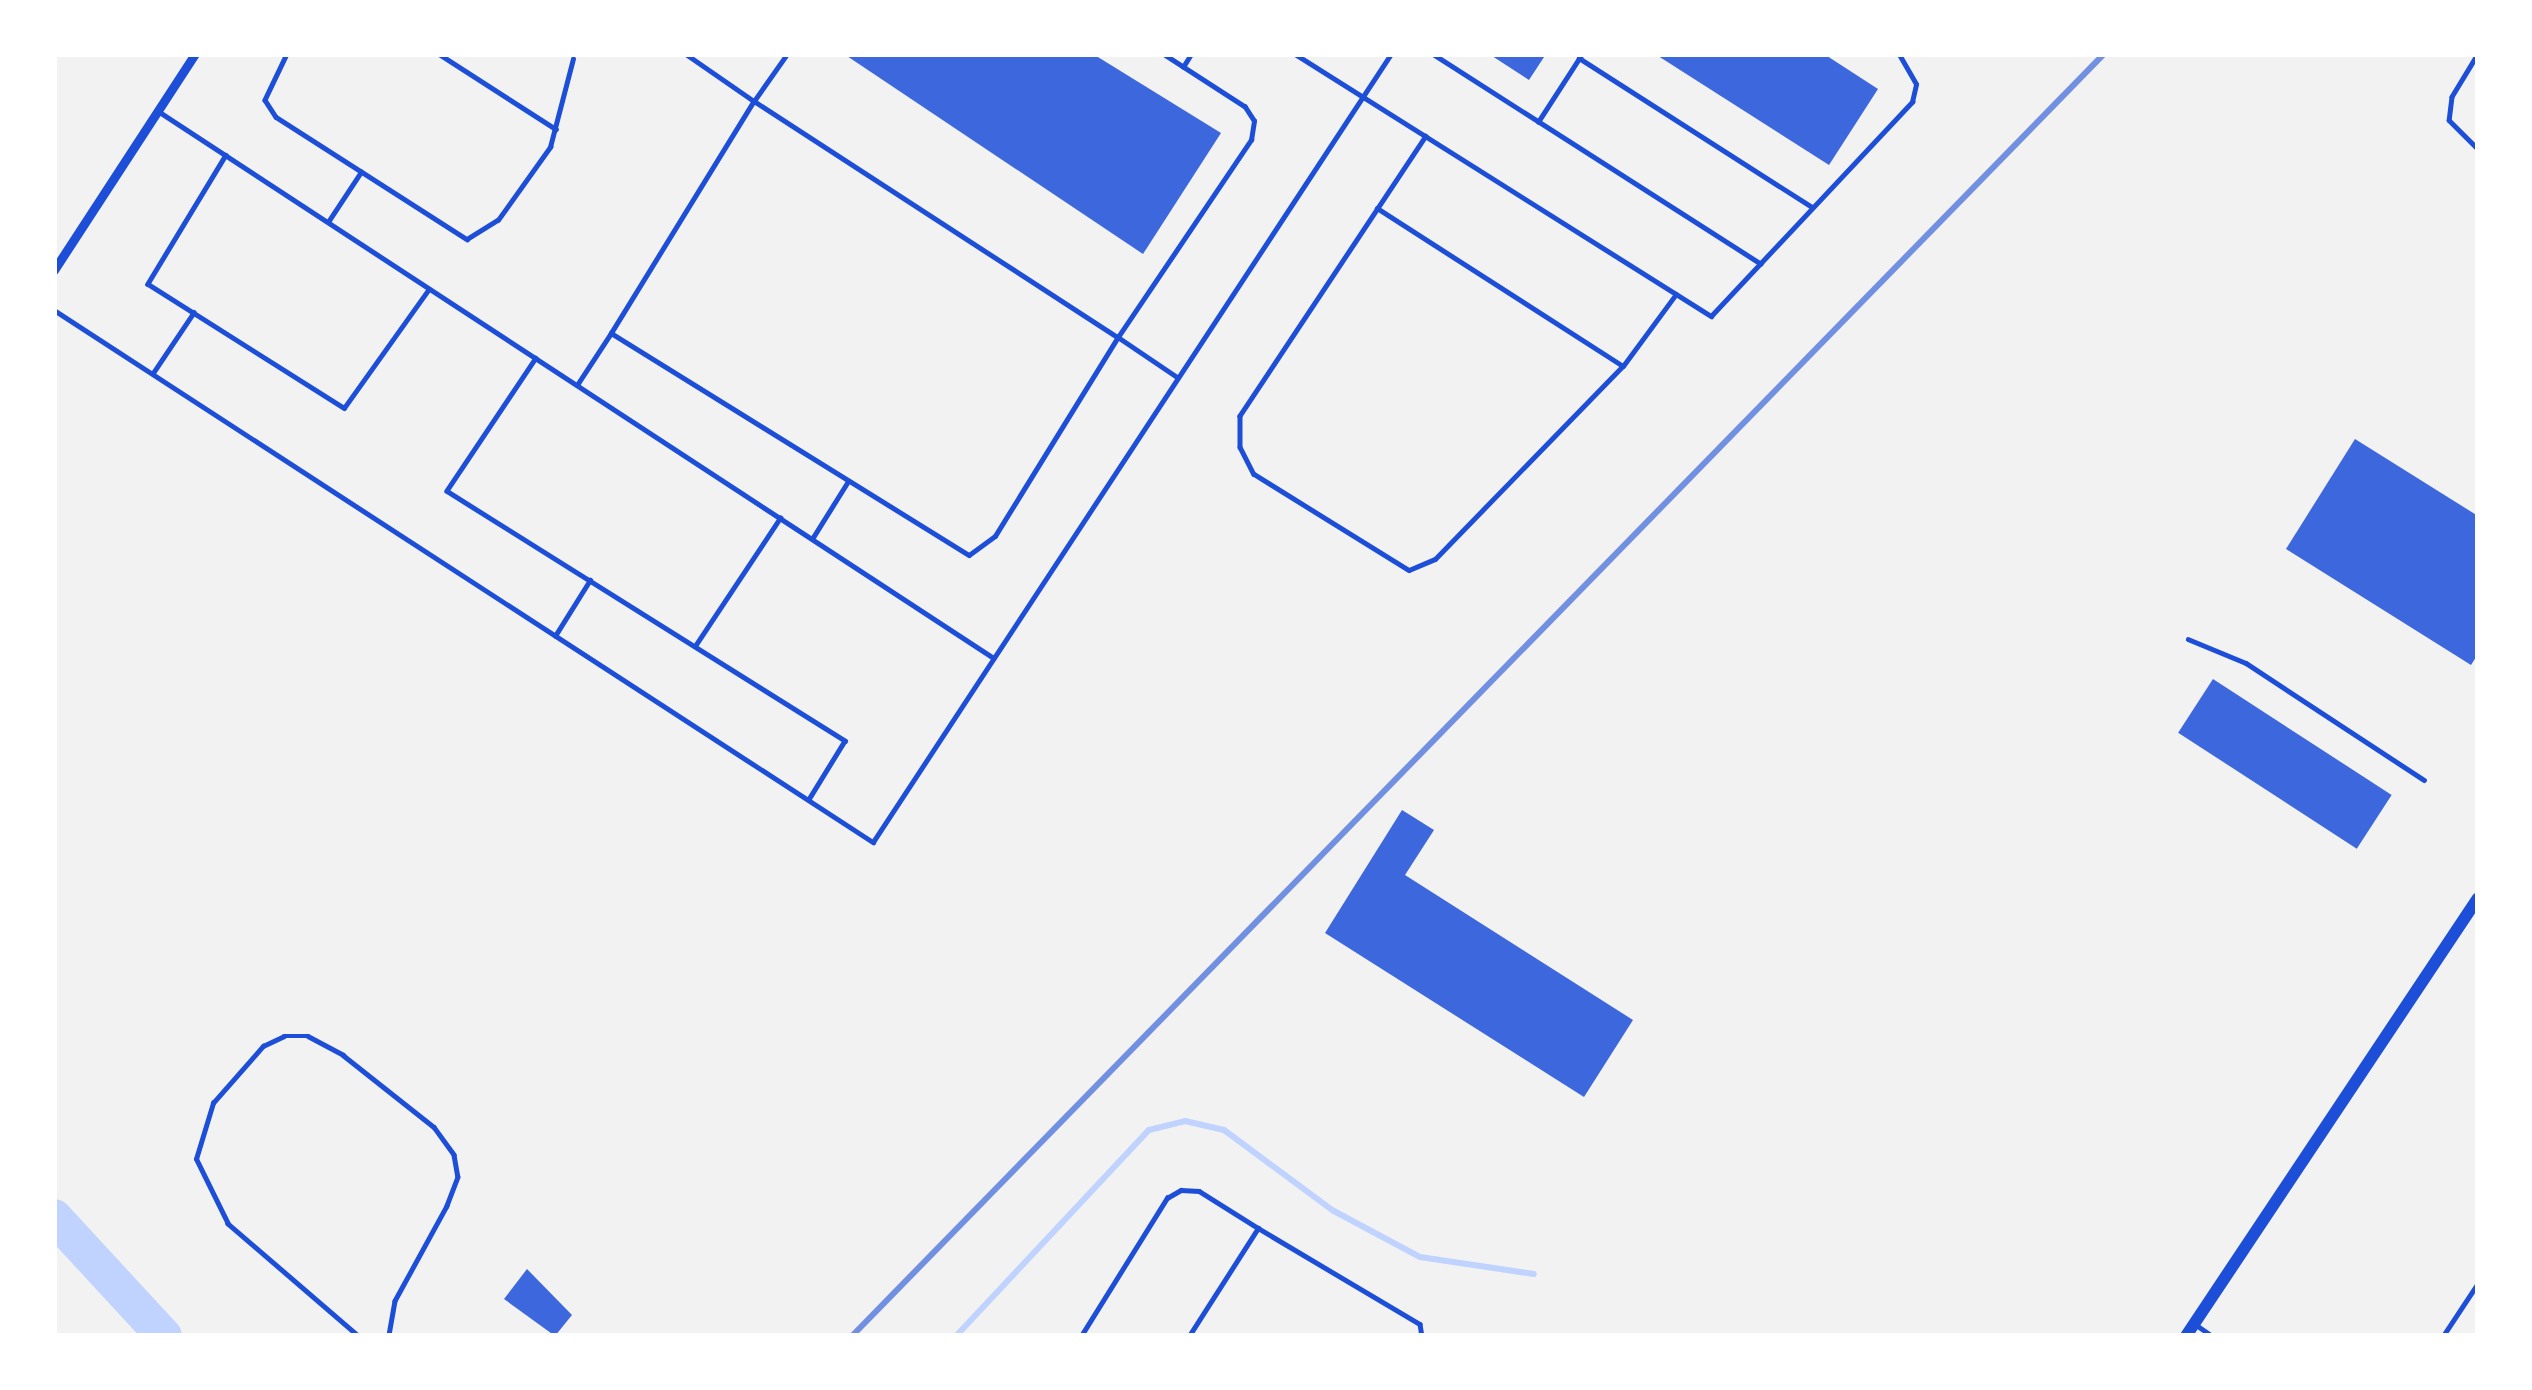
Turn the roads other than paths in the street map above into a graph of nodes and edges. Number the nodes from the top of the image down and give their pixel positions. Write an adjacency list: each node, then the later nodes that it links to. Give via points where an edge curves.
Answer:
1 (195, 54): 20 (street)
2 (287, 54): 26 (lane, via 265,100 276,117)
3 (439, 54): 22 (lane)
4 (565, 54): 16 (lane)
5 (592, 54): 16 (lane)
6 (686, 54): 19 (lane)
7 (787, 54): 19 (lane)
8 (1163, 54): 17 (lane)
9 (1191, 54): 17 (lane)
10 (1295, 54): 18 (lane)
11 (1391, 54): 18 (lane)
12 (1432, 54): 21 (lane)
13 (1899, 54): 28 (lane, via 1916,85 1912,102)
14 (2478, 54): 24 (lane, via 2452,97 2449,120)
15 (1581, 56): 21 (lane); 28 (lane)
16 (573, 59): 22 (lane)
17 (1183, 67): 37 (lane, via 1245,107 1254,121 1251,140)
18 (1364, 97): 23 (lane); 41 (lane)
19 (754, 101): 36 (lane); 37 (lane)
20 (158, 111): 25 (lane); 31 (street)
21 (1538, 122): 30 (lane)
22 (556, 129): 26 (lane, via 497,220 467,239)
23 (1426, 136): 27 (lane); 33 (lane)
24 (2478, 149)
25 (226, 155): 29 (lane); 35 (lane, via 148,284)
26 (361, 172): 29 (lane)
27 (1378, 208): 39 (lane); 39 (lane, via 1240,416 1240,447 1254,474 1409,570 1435,559)
28 (1814, 208): 30 (lane)
29 (328, 222): 32 (lane)
30 (1761, 264): 33 (lane, via 1712,316)
31 (54, 270)
32 (429, 288): 35 (lane, via 344,408); 38 (lane)
33 (1676, 294): 39 (lane)
34 (54, 310): 40 (lane)
35 (194, 312): 40 (lane)
36 (611, 333): 42 (lane); 43 (lane)
37 (1118, 338): 41 (lane); 43 (lane, via 982,550 952,550)
38 (536, 358): 42 (lane); 46 (lane, via 447,491)
39 (1623, 366)
40 (152, 374): 47 (lane)
41 (1179, 378): 50 (lane)
42 (577, 385): 44 (lane)
43 (847, 483): 45 (lane)
44 (780, 518): 45 (lane); 49 (lane)
45 (812, 539): 50 (lane)
46 (590, 580): 47 (lane); 49 (lane)
47 (555, 635): 52 (lane)
48 (2188, 639): 51 (lane, via 2246,663)
49 (694, 646): 52 (lane, via 845,741)
50 (994, 658): 52 (lane, via 873,842)
51 (2424, 780)
52 (808, 800)
53 (2478, 898): 56 (street)
54 (1258, 1228): 59 (lane, via 1199,1191 1167,1198); 60 (lane); 61 (lane, via 1420,1324)
55 (2478, 1283): 63 (lane)
56 (2190, 1330): 62 (lane)
57 (358, 1336): 58 (lane, via 228,1224 196,1159 213,1103 263,1046 284,1036 308,1036 344,1055 434,1127 454,1155 458,1177 395,1301)
58 (389, 1336)
59 (1081, 1336)
60 (1189, 1336)
61 (1422, 1336)
62 (2212, 1336)
63 (2443, 1336)

